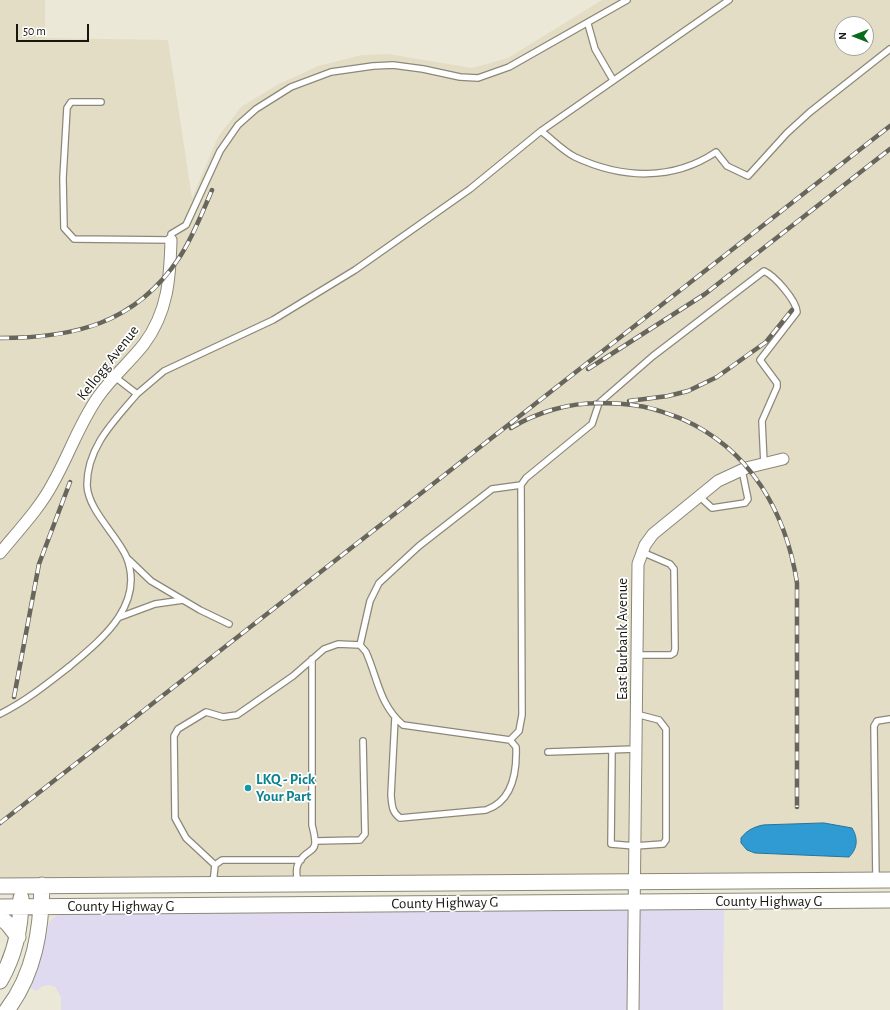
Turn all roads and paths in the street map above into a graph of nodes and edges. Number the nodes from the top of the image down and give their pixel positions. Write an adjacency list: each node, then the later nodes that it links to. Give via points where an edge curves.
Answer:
1 (627, 0): 3 (lane)
2 (729, 0): 5 (lane)
3 (588, 24): 5 (lane, via 595,49); 8 (lane, via 509,67 478,78 393,65 331,72 291,87 256,109 238,125 220,151 186,225 171,234)
4 (890, 49): 7 (lane, via 810,112 748,176 727,166 716,152 705,160 672,172 623,173 574,156)
5 (613, 80): 7 (lane)
6 (101, 102): 8 (lane, via 71,102 67,108 63,178 64,228 74,239)
7 (541, 131): 10 (lane, via 470,189 308,300 273,320 164,371)
8 (171, 240): 9 (street, Kellogg Avenue, via 169,284 164,309 144,344)
9 (115, 377): 10 (lane, via 123,386); 17 (street, Kellogg Avenue, via 98,396 44,498)
10 (137, 394): 18 (lane, via 98,442 91,458 87,487 91,499)
11 (783, 459): 12 (street, East Burbank Avenue)
12 (764, 464): 13 (street, East Burbank Avenue); 14 (lane, via 762,420 777,383 760,360 797,312 797,304 770,274 764,271 653,356 599,402 592,424 526,478)
13 (742, 470): 15 (street, East Burbank Avenue, via 718,481); 15 (lane, via 748,499 745,503 712,508)
14 (521, 485): 22 (lane, via 492,489 419,546 379,583 370,601); 29 (lane, via 522,716 519,731)
15 (698, 496): 16 (street, East Burbank Avenue, via 661,526)
16 (642, 552): 23 (street, East Burbank Avenue, via 637,577); 23 (lane, via 670,564 674,569 675,649 671,655)
17 (0, 553)
18 (126, 556): 19 (lane, via 151,581); 20 (lane, via 131,571 130,588)
19 (183, 600): 20 (lane, via 155,604); 21 (lane)
20 (120, 617): 25 (lane, via 102,639 50,682 21,703)
21 (228, 624)
22 (360, 645): 24 (lane, via 338,644 324,649); 27 (lane, via 372,666 384,703)
23 (636, 655): 26 (street, East Burbank Avenue)
24 (312, 659): 34 (lane, via 312,825); 37 (lane, via 293,676 237,715 222,717 206,712 178,729 174,736 175,818 186,838)
25 (0, 714)
26 (636, 714): 31 (street, East Burbank Avenue); 35 (lane, via 659,720 664,724 667,757 666,840 660,845)
27 (395, 718): 29 (lane, via 413,727); 29 (lane, via 391,795 392,808 400,818 495,807 512,787 517,761 516,747)
28 (890, 719): 38 (lane, via 877,721 874,726)
29 (510, 740)
30 (363, 741): 34 (lane, via 365,834 360,840)
31 (636, 749): 32 (lane); 35 (street, East Burbank Avenue)
32 (612, 750): 33 (lane); 35 (lane, via 612,844)
33 (548, 752)
34 (316, 841): 36 (lane, via 311,852)
35 (635, 846): 39 (street, East Burbank Avenue)
36 (301, 860): 37 (lane, via 222,860); 41 (lane, via 297,867)
37 (215, 866): 40 (lane)
38 (883, 880): 39 (main road, County Highway G)
39 (635, 882): 41 (main road, County Highway G); 46 (street, East Burbank Avenue)
40 (213, 884): 41 (main road, County Highway G); 43 (main road, County Highway G)
41 (298, 884): 47 (main road)
42 (22, 885): 43 (main road, County Highway G); 44 (main road, County Highway G); 50 (main road)
43 (42, 885): 49 (main road)
44 (0, 886)
45 (890, 900): 46 (main road, County Highway G)
46 (635, 902): 47 (main road, County Highway G); 55 (street, East Burbank Avenue)
47 (298, 905): 49 (main road, County Highway G)
48 (0, 907): 50 (main road, County Highway G)
49 (42, 907): 50 (main road, County Highway G); 54 (main road, via 39,937 33,960 25,982)
50 (21, 908): 52 (main road)
51 (0, 917): 52 (main road)
52 (18, 937): 53 (main road)
53 (0, 981)
54 (10, 1008)
55 (633, 1010)

